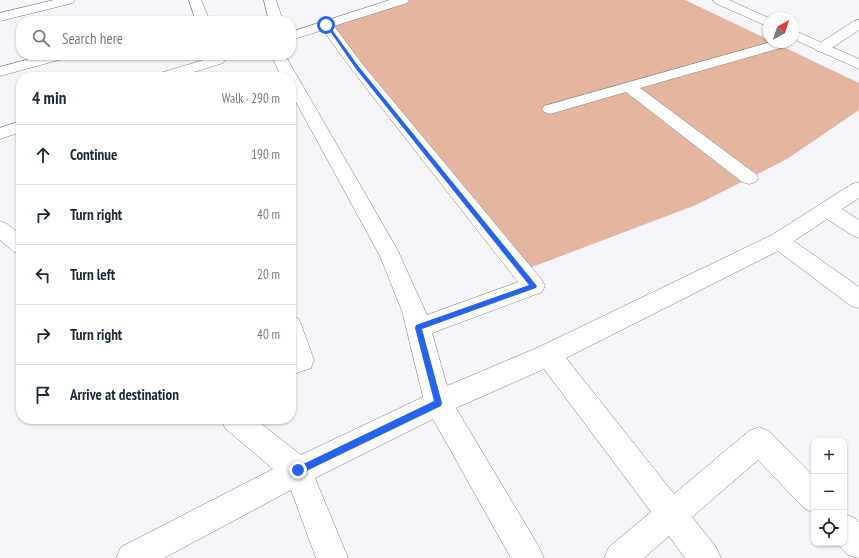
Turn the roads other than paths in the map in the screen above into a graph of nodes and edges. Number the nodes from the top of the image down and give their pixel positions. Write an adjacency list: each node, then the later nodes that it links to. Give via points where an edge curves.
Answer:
1 (69, 0): 9 (street)
2 (195, 0): 7 (street)
3 (270, 0): 8 (street)
4 (402, 0): 6 (street)
5 (719, 0): 10 (street)
6 (388, 2): 12 (street)
7 (198, 16)
8 (275, 16)
9 (0, 17)
10 (763, 20)
11 (859, 24): 16 (street)
12 (326, 25): 13 (street); 37 (street, via 534,286)
13 (296, 34)
14 (799, 39): 16 (street)
15 (764, 48): 24 (street)
16 (822, 48): 20 (street)
17 (43, 60): 22 (street)
18 (218, 60): 21 (street)
19 (281, 60): 23 (street)
20 (859, 65)
21 (205, 71)
22 (0, 72)
23 (287, 72)
24 (627, 86): 26 (street); 29 (street)
25 (296, 89): 37 (street, via 390,255 414,311)
26 (550, 109)
27 (16, 128): 28 (street)
28 (0, 134)
29 (749, 178)
30 (859, 189): 31 (street)
31 (828, 210): 33 (street); 34 (street)
32 (0, 229): 35 (street)
33 (859, 230)
34 (779, 241): 36 (street); 39 (street)
35 (16, 242)
36 (859, 299)
37 (418, 328): 41 (street)
38 (296, 341): 40 (street, via 302,360)
39 (548, 355): 41 (street); 45 (street)
40 (296, 362)
41 (438, 403): 43 (street); 50 (street)
42 (240, 424): 43 (street)
43 (298, 470): 48 (street); 49 (street)
44 (811, 495): 45 (street, via 759,441)
45 (672, 515): 51 (street); 52 (street)
46 (847, 532): 47 (street)
47 (859, 544)
48 (146, 554)
49 (332, 558)
50 (528, 558)
51 (620, 558)
52 (705, 558)

